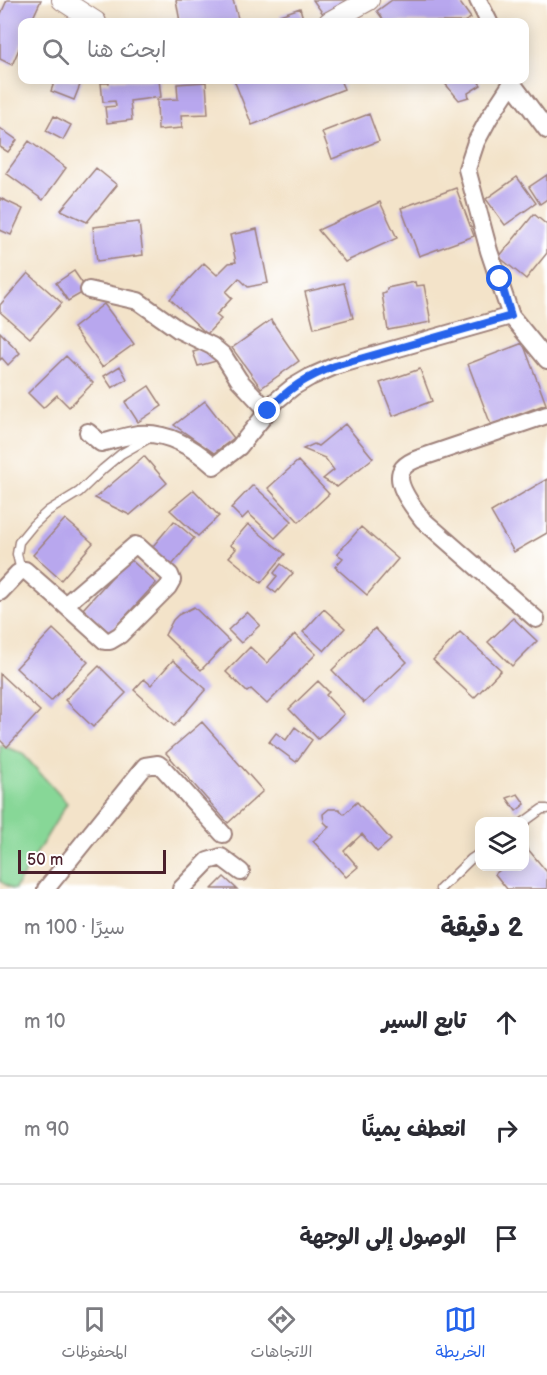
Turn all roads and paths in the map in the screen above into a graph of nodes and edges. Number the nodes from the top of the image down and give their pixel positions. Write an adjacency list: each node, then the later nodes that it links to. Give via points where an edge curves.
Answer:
1 (63, 0): 4 (street)
2 (369, 0): 5 (street)
3 (478, 0): 6 (street)
4 (90, 18)
5 (336, 18)
6 (487, 18)
7 (509, 84): 11 (street, via 477,142 467,169)
8 (513, 84): 9 (street)
9 (547, 130)
10 (88, 290): 13 (street, via 138,301 179,330 212,346)
11 (511, 316): 12 (street); 13 (street, via 335,366 293,387)
12 (547, 360)
13 (268, 411): 16 (street, via 239,447 214,466 197,451)
14 (547, 415): 20 (street, via 408,463 400,477 408,500 423,520)
15 (88, 432): 16 (street, via 101,443)
16 (156, 434): 17 (lane, via 121,454 79,492 33,525 19,542)
17 (21, 571): 18 (street); 19 (street, via 27,571)
18 (0, 592)
19 (65, 605): 19 (street, via 105,641 110,641 172,580 135,545)
20 (536, 619)
21 (547, 808): 22 (lane)
22 (529, 819)
23 (223, 834): 26 (street, via 162,767 145,766)
24 (475, 856): 28 (lane)
25 (241, 872): 27 (street, via 221,857 208,861)
26 (46, 889)
27 (181, 889)
28 (440, 889)

